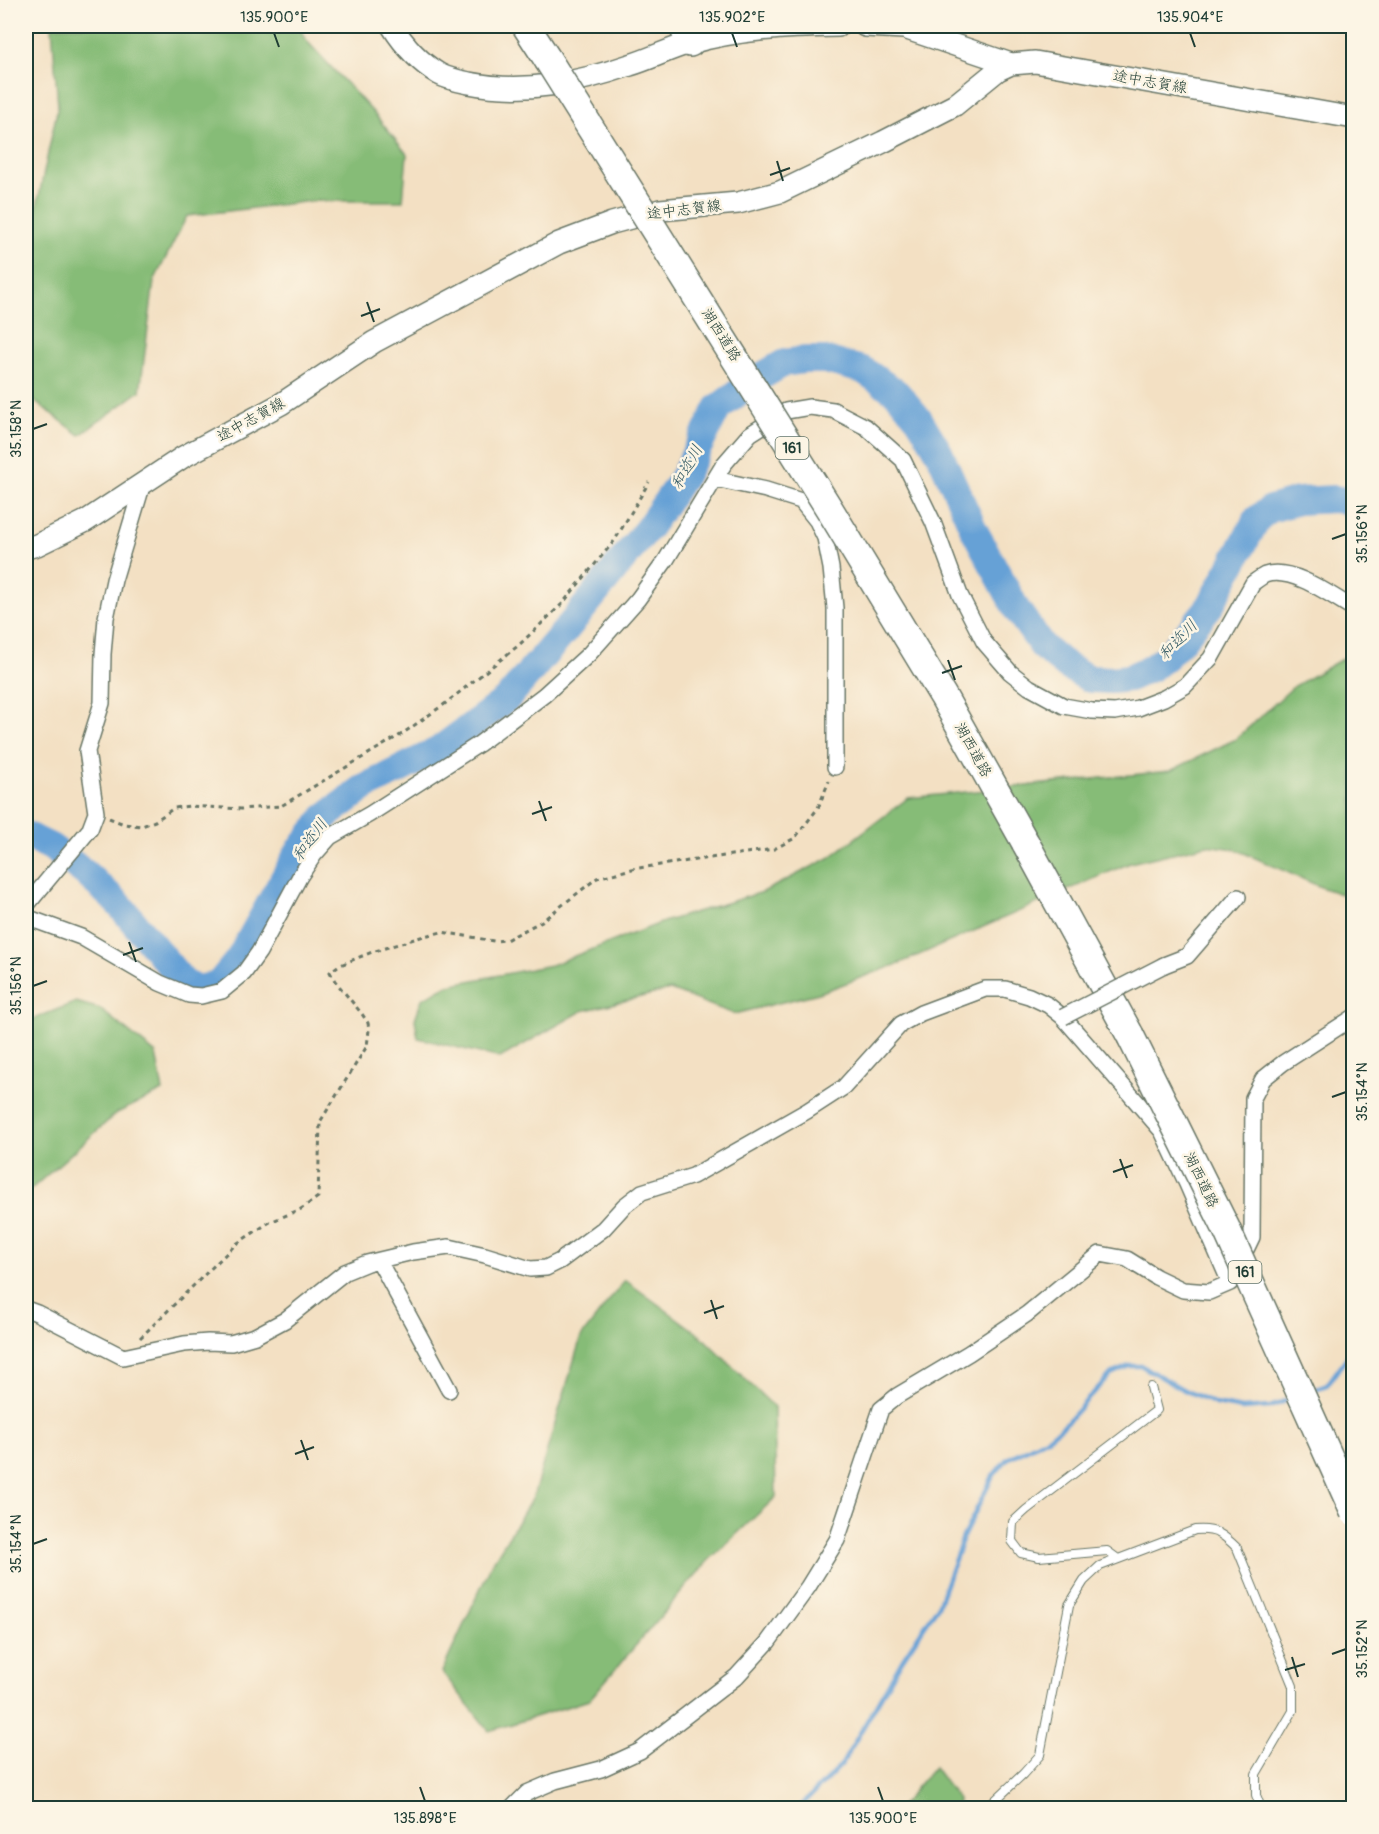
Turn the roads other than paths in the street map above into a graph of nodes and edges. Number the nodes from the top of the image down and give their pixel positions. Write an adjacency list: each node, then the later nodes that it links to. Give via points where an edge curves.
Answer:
1 (392, 26): 6 (main road, via 421,61 441,75 494,88 570,82 629,66)
2 (526, 26): 24 (highway, 湖西道路 / 161, bridge, via 830,510 943,696 1025,842 1130,1035 1226,1228)
3 (784, 26): 4 (main road); 6 (main road, via 730,34)
4 (838, 26)
5 (865, 26): 7 (main road, via 904,27)
6 (686, 34)
7 (1011, 64): 8 (main road, 途中志賀線, via 1035,62); 10 (main road, 途中志賀線, via 955,105 780,192 738,203 660,210 559,243 374,342 281,404)
8 (1353, 118)
9 (715, 479): 12 (street, via 750,434 786,411 810,407 833,410 866,428 903,460 984,642 1010,672 1064,706 1115,712 1138,708 1185,686 1211,658 1253,583 1264,576 1275,573 1312,584); 13 (street, via 801,501 825,538 835,608); 16 (street, via 666,560 590,654 479,744 330,837 300,876 244,974 222,991 189,995 160,983 81,937)
10 (143, 483): 11 (main road, 途中志賀線, via 86,521); 15 (street, via 106,618 102,703 87,751 96,813 90,830)
11 (26, 548)
12 (1353, 609)
13 (835, 766)
14 (1238, 897): 17 (street, bridge, via 1186,956)
15 (26, 906)
16 (26, 916)
17 (1063, 1017): 19 (street, via 1048,1005 1005,989 985,989 921,1013 901,1024 843,1087 693,1176 642,1192 603,1229 546,1268 530,1269 449,1247 413,1251); 20 (street, via 1161,1131)
18 (1353, 1017): 20 (street, via 1263,1079 1253,1098 1252,1237)
19 (379, 1261): 21 (street, via 345,1272 285,1320 231,1343 184,1344 123,1357); 23 (street)
20 (1230, 1283): 26 (street, via 1209,1292 1183,1290 1127,1259 1100,1254 1028,1314 897,1396 882,1409 837,1540 788,1615 736,1677 640,1751 601,1769 526,1793)
21 (26, 1309)
22 (1151, 1387): 25 (lane, via 1157,1410 1012,1522 1012,1541 1021,1553 1039,1557 1107,1551)
23 (449, 1390)
24 (1353, 1512)
25 (1118, 1559): 27 (lane, via 1101,1566 1084,1581 1069,1605 1040,1755); 28 (lane, via 1195,1530 1223,1534 1237,1548 1293,1686 1293,1711 1256,1774)
26 (512, 1809)
27 (987, 1809)
28 (1261, 1809)

